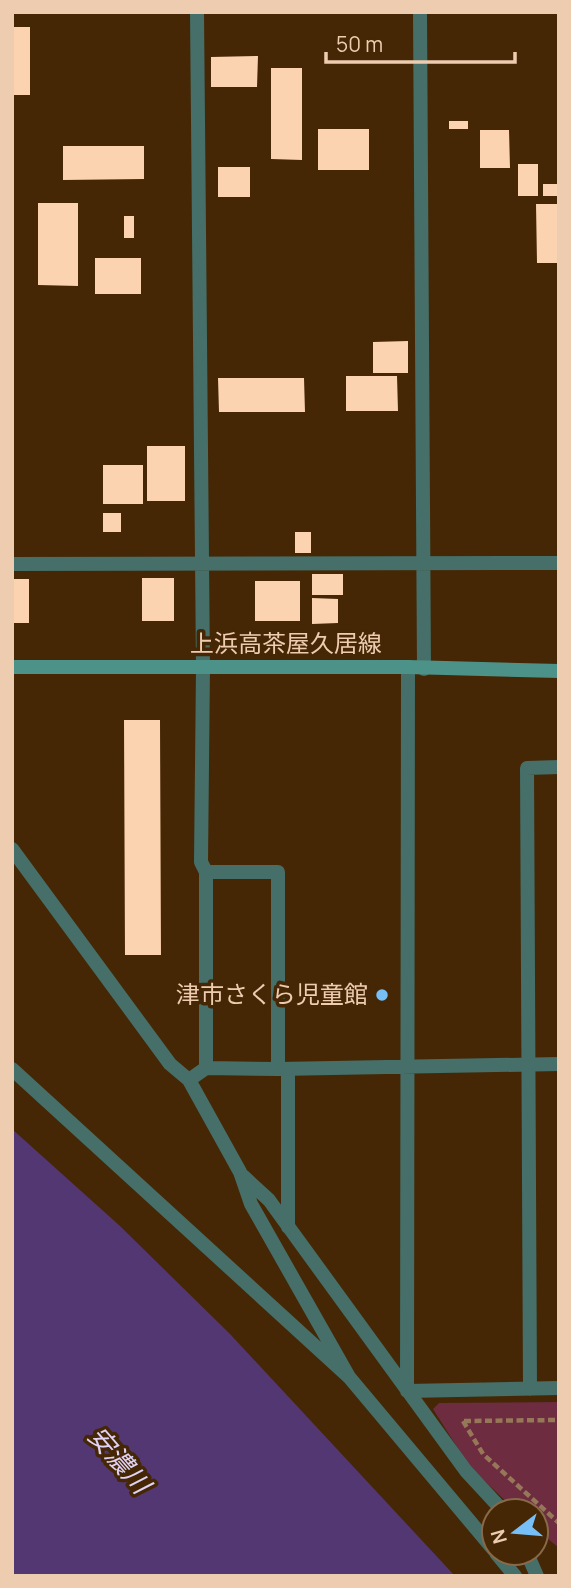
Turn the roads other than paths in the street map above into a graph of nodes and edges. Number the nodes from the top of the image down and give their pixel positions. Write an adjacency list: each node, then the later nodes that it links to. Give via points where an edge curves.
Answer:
1 (197, 12): 3 (street)
2 (421, 12): 6 (street)
3 (201, 563): 5 (street); 6 (street); 8 (street)
4 (559, 563): 6 (street)
5 (12, 564)
6 (423, 564): 10 (street)
7 (12, 667): 8 (main road, 上浜高茶屋久居線)
8 (203, 667): 9 (main road, 上浜高茶屋久居線); 14 (street, via 201,862)
9 (408, 667): 10 (main road, 上浜高茶屋久居線); 18 (street)
10 (424, 669): 11 (main road, 上浜高茶屋久居線)
11 (559, 671)
12 (559, 767): 16 (street, via 527,768)
13 (12, 849): 21 (street, via 170,1064)
14 (206, 872): 17 (street); 20 (street, via 278,872)
15 (559, 1064): 16 (street)
16 (529, 1065): 18 (street); 26 (street)
17 (206, 1068): 20 (street); 21 (street)
18 (408, 1068): 20 (street); 27 (street)
19 (12, 1069): 24 (street)
20 (283, 1069): 23 (street)
21 (189, 1080): 22 (street)
22 (240, 1172): 23 (street, via 269,1200); 24 (street, via 251,1204)
23 (288, 1228): 27 (street)
24 (349, 1377): 29 (street)
25 (559, 1388): 26 (street)
26 (530, 1389): 27 (street)
27 (407, 1391): 28 (street)
28 (490, 1497)
29 (480, 1534)

